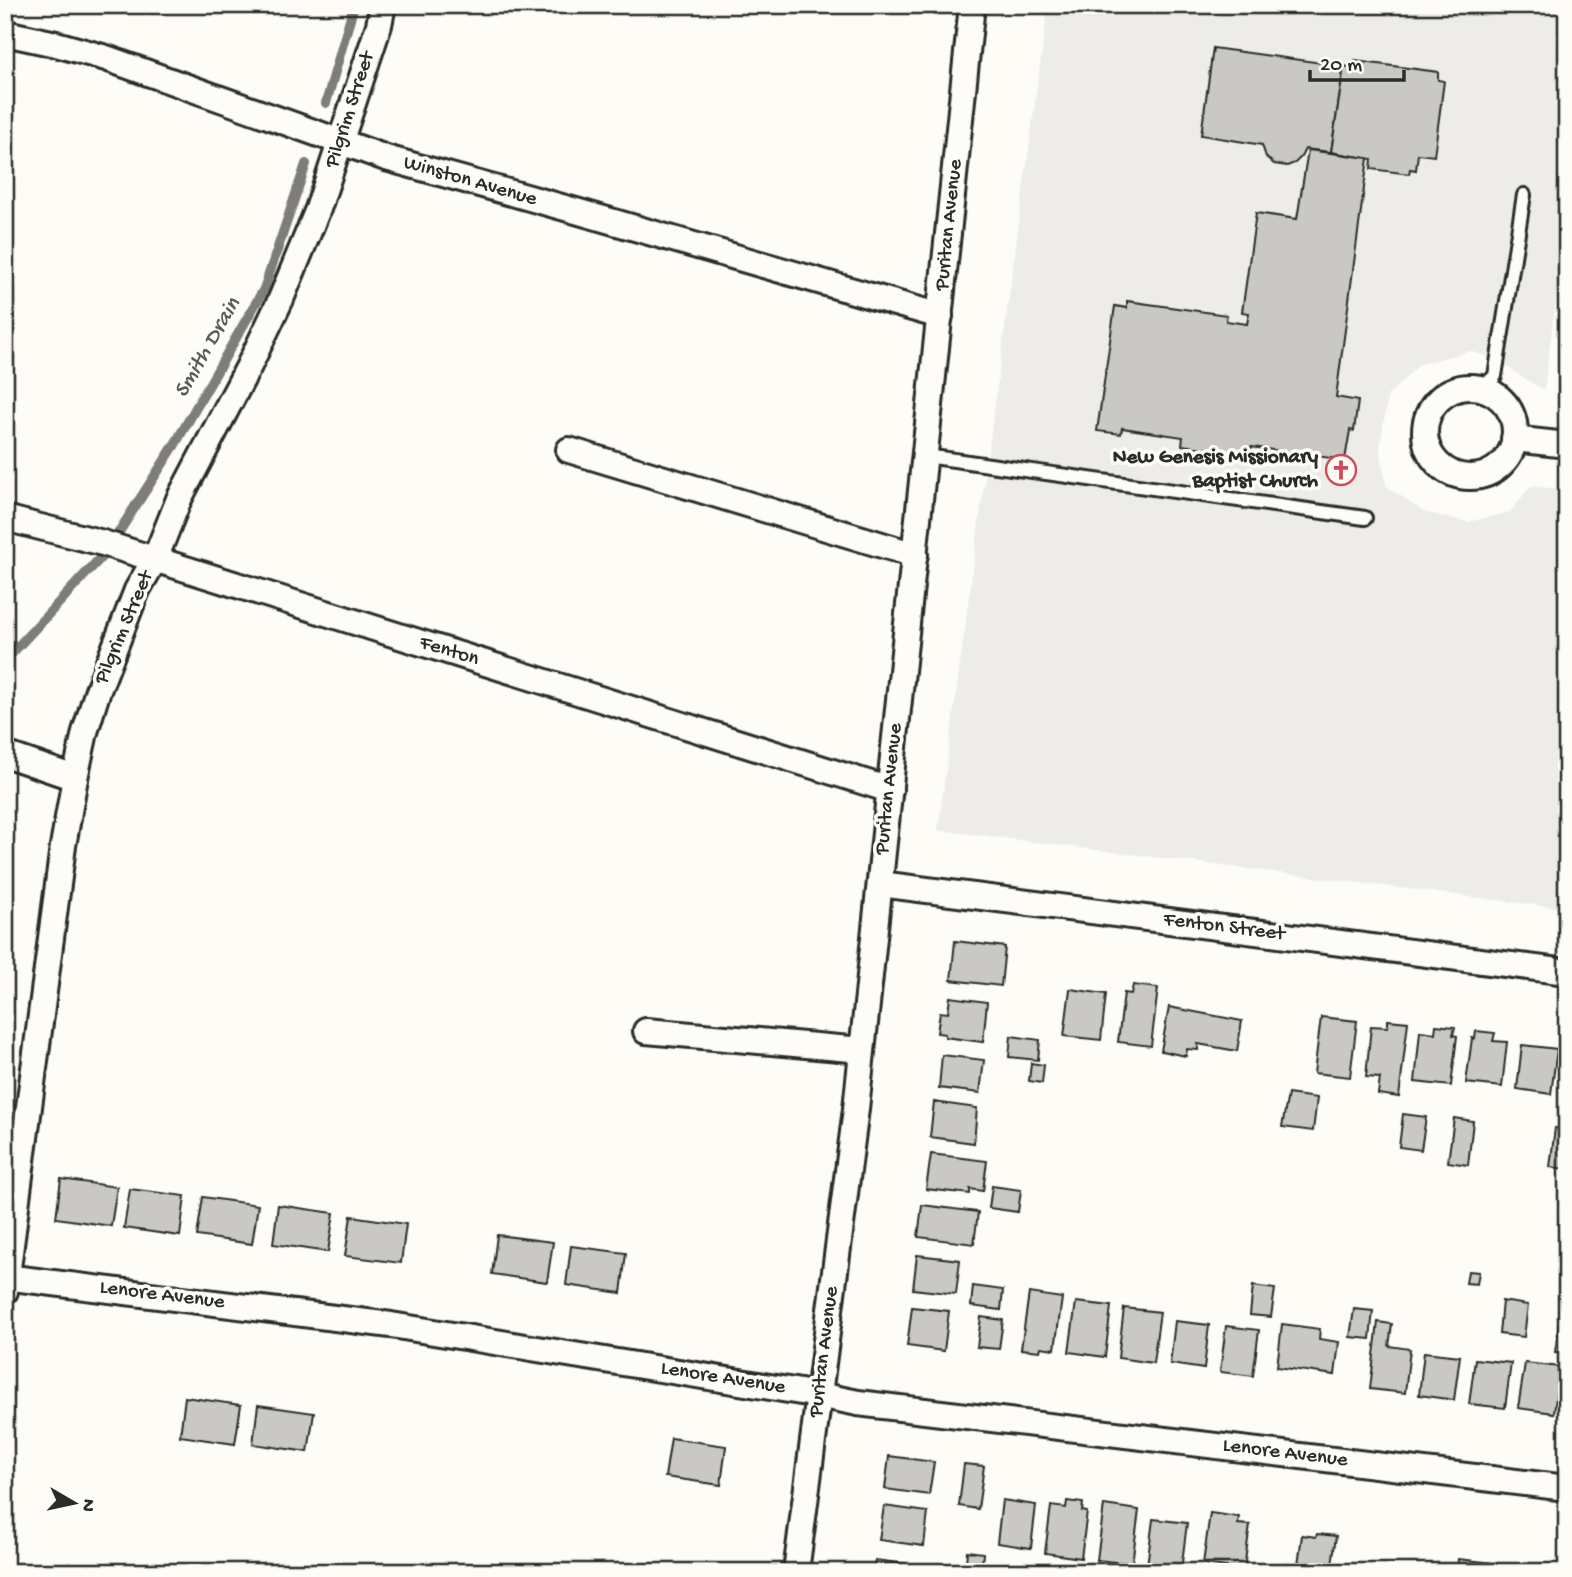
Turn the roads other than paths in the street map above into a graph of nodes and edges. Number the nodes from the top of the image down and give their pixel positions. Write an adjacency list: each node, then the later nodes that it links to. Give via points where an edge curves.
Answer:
1 (383, 5): 4 (street, Pilgrim Street)
2 (972, 5): 6 (street, Puritan Avenue)
3 (5, 33): 4 (street, Winston Avenue, via 106,58)
4 (341, 143): 6 (street, Winston Avenue); 15 (street, Pilgrim Street, via 281,299 179,499)
5 (1524, 195): 7 (lane, via 1495,376)
6 (940, 317): 11 (street, Puritan Avenue)
7 (1482, 388): 8 (street, via 1504,402); 8 (street, via 1466,387 1438,399 1425,427 1432,457 1449,472 1471,478 1500,466)
8 (1514, 439): 9 (street)
9 (1567, 446)
10 (569, 450): 14 (street)
11 (926, 456): 13 (lane); 14 (street, Puritan Avenue)
12 (5, 518): 15 (street, Fenton)
13 (1365, 518)
14 (915, 555): 18 (street, Puritan Avenue)
15 (155, 559): 17 (street, Pilgrim Street, via 137,590 97,693); 18 (street, Fenton)
16 (5, 754): 17 (street)
17 (75, 778): 23 (street, Pilgrim Street)
18 (890, 790): 19 (street, Puritan Avenue)
19 (880, 884): 20 (street, Fenton Street); 22 (street, Puritan Avenue)
20 (1567, 972)
21 (646, 1031): 22 (street)
22 (862, 1050): 24 (street, Puritan Avenue)
23 (6, 1282): 24 (street, Lenore Avenue, via 391,1325)
24 (819, 1395): 25 (street, Lenore Avenue); 26 (street, Puritan Avenue)
25 (1567, 1488)
26 (796, 1572)

